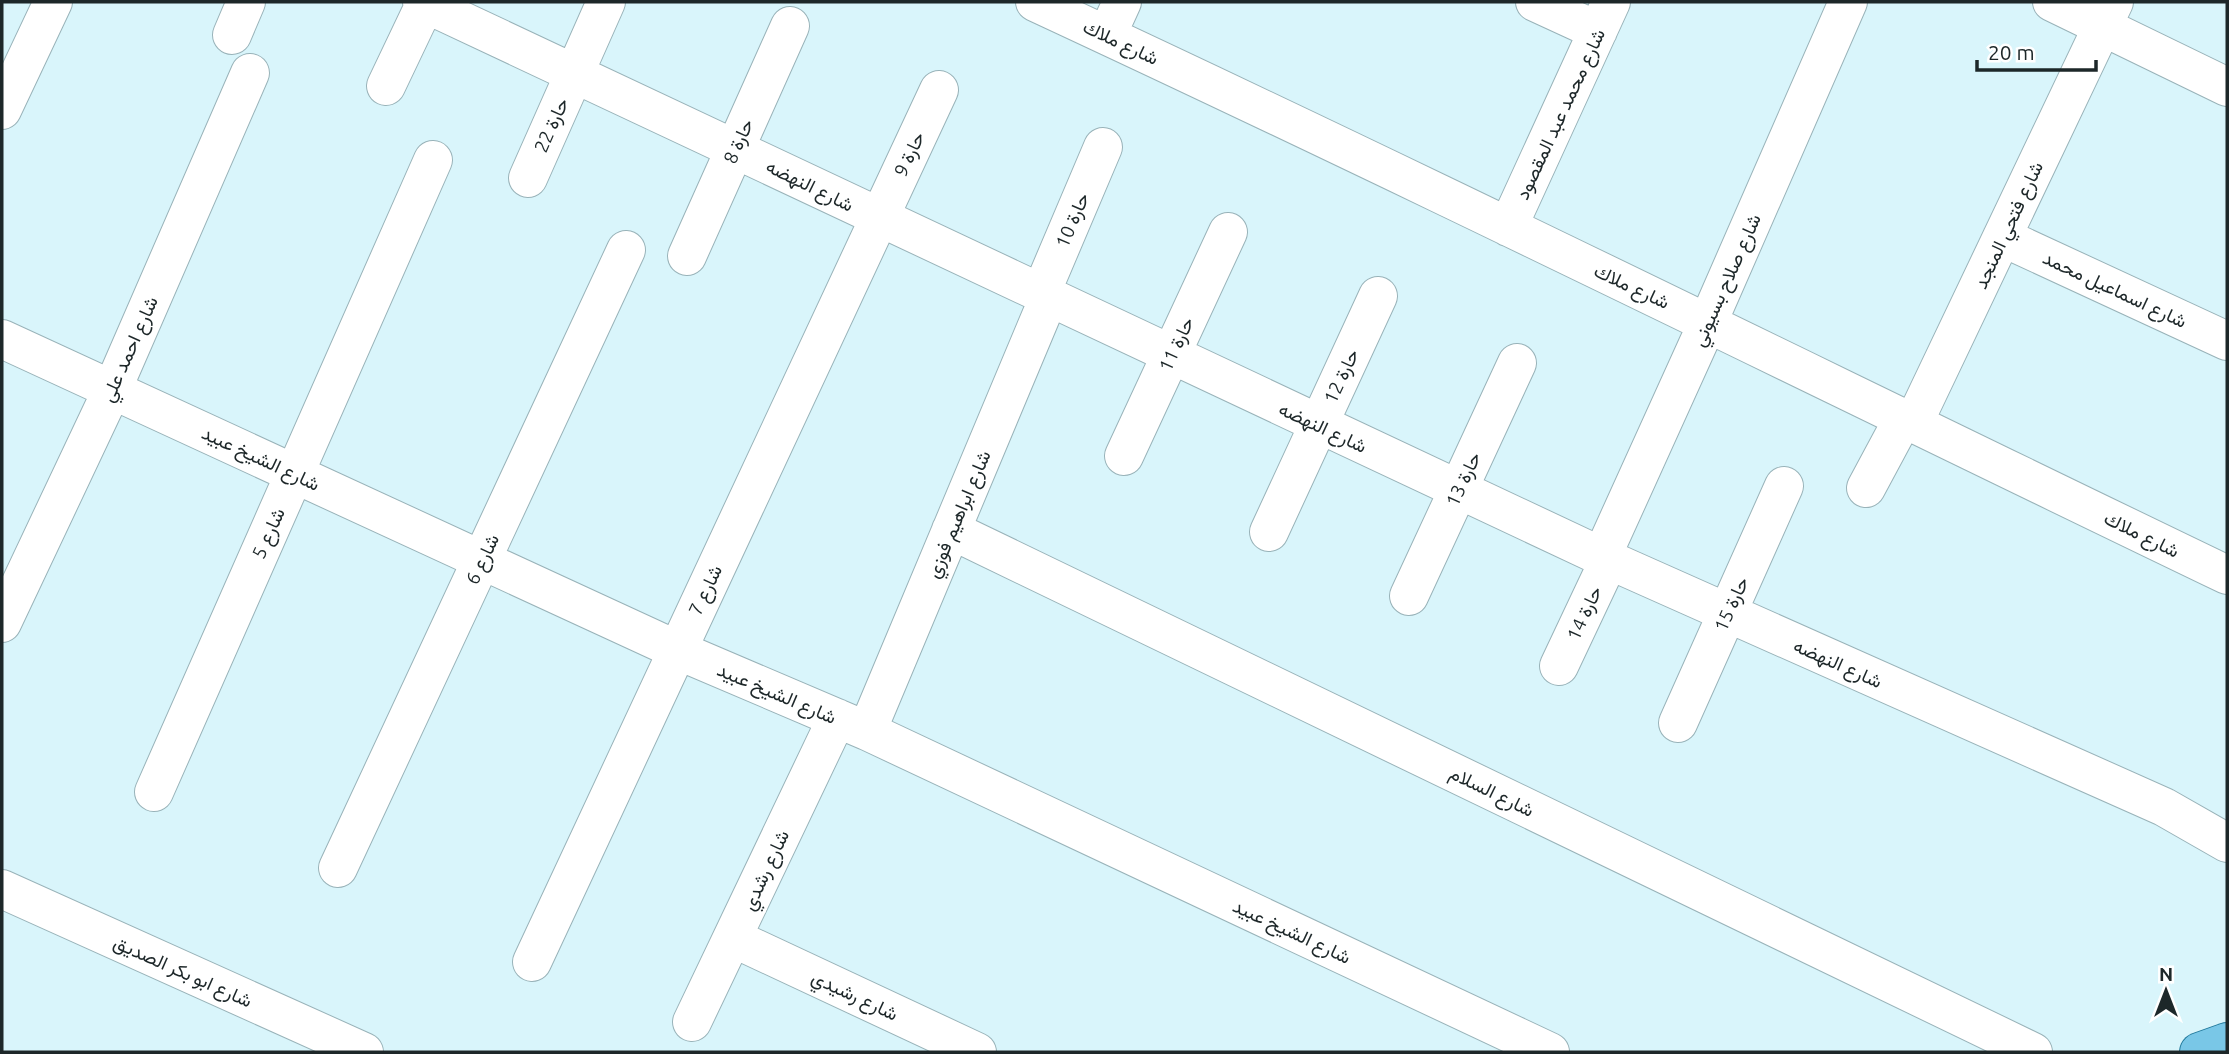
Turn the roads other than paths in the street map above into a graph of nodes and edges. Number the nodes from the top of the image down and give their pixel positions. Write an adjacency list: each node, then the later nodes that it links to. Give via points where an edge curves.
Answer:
1 (53, 2): 17 (street)
2 (424, 2): 13 (street, شارع النهضه); 14 (street)
3 (606, 2): 13 (street, حارة 22)
4 (1035, 2): 10 (street, شارع ملاك)
5 (1535, 2): 9 (street)
6 (1848, 2): 30 (street, شارع صلاح بسيوني)
7 (2052, 2): 8 (street)
8 (2108, 14): 15 (street); 25 (street, شارع فتحي المنجد)
9 (1605, 16): 23 (street, شارع محمد عبد المقصود)
10 (1115, 19): 23 (street, شارع ملاك)
11 (790, 26): 19 (street, حارة 8)
12 (250, 73): 35 (street, شارع احمد علي)
13 (574, 73): 19 (street, شارع النهضه); 21 (street, حارة 22)
14 (386, 86)
15 (2227, 87)
16 (939, 90): 22 (street, حارة 9)
17 (2, 110)
18 (1103, 148): 28 (street, حارة 10)
19 (734, 149): 22 (street, شارع النهضه); 27 (street, حارة 8)
20 (433, 160): 39 (street, شارع 5)
21 (528, 178)
22 (878, 218): 28 (street, شارع النهضه); 51 (street, شارع 7)
23 (1508, 227): 30 (street, شارع ملاك)
24 (1228, 232): 33 (street, حارة 11)
25 (2002, 237): 32 (street, شارع اسماعيل محمد); 36 (street, شارع فتحي المنجد)
26 (626, 250): 46 (street, شارع 6)
27 (687, 256)
28 (1045, 295): 33 (street, شارع النهضه); 43 (street, شارع ابراهيم فوزي)
29 (1378, 296): 37 (street, حارة 12)
30 (1708, 322): 36 (street, شارع ملاك); 45 (street, شارع صلاح بسيوني)
31 (2, 339): 35 (street, شارع الشيخ عبيد)
32 (2227, 341)
33 (1171, 355): 37 (street, شارع النهضه); 38 (street, حارة 11)
34 (1517, 363): 42 (street, حارة 13)
35 (112, 390): 39 (street, شارع الشيخ عبيد); 50 (street, شارع احمد علي)
36 (1908, 421): 41 (street, شارع فتحي المنجد); 47 (street, شارع ملاك)
37 (1319, 425): 42 (street, شارع النهضه); 44 (street, حارة 12)
38 (1124, 456)
39 (295, 473): 46 (street, شارع الشيخ عبيد); 55 (street, شارع 5)
40 (1784, 486): 49 (street, حارة 15)
41 (1866, 488)
42 (1458, 490): 45 (street, شارع النهضه); 48 (street, حارة 13)
43 (951, 530): 54 (street, شارع ابراهيم فوزي); 66 (street, شارع السلام)
44 (1269, 532)
45 (1606, 558): 49 (street, شارع النهضه); 52 (street, حارة 14)
46 (482, 560): 51 (street, شارع الشيخ عبيد); 57 (street, شارع 6)
47 (2227, 575)
48 (1409, 596)
49 (1727, 614): 53 (street, حارة 15); 56 (street, شارع النهضه, via 2164,807)
50 (2, 623)
51 (677, 650): 54 (street, شارع الشيخ عبيد); 60 (street, شارع 7)
52 (1559, 666)
53 (1678, 723)
54 (852, 724): 59 (street, شارع رشدي); 65 (street, شارع الشيخ عبيد)
55 (154, 792)
56 (2227, 843)
57 (338, 868)
58 (2, 889): 63 (street, شارع ابو بكر الصديق)
59 (733, 938): 61 (street, شارع رشدي); 64 (street, شارع رشيدي)
60 (532, 962)
61 (692, 1022)
62 (2227, 1042): 67 (main road)
63 (364, 1052)
64 (977, 1052)
65 (1550, 1052)
66 (2033, 1052)
67 (2199, 1052)

